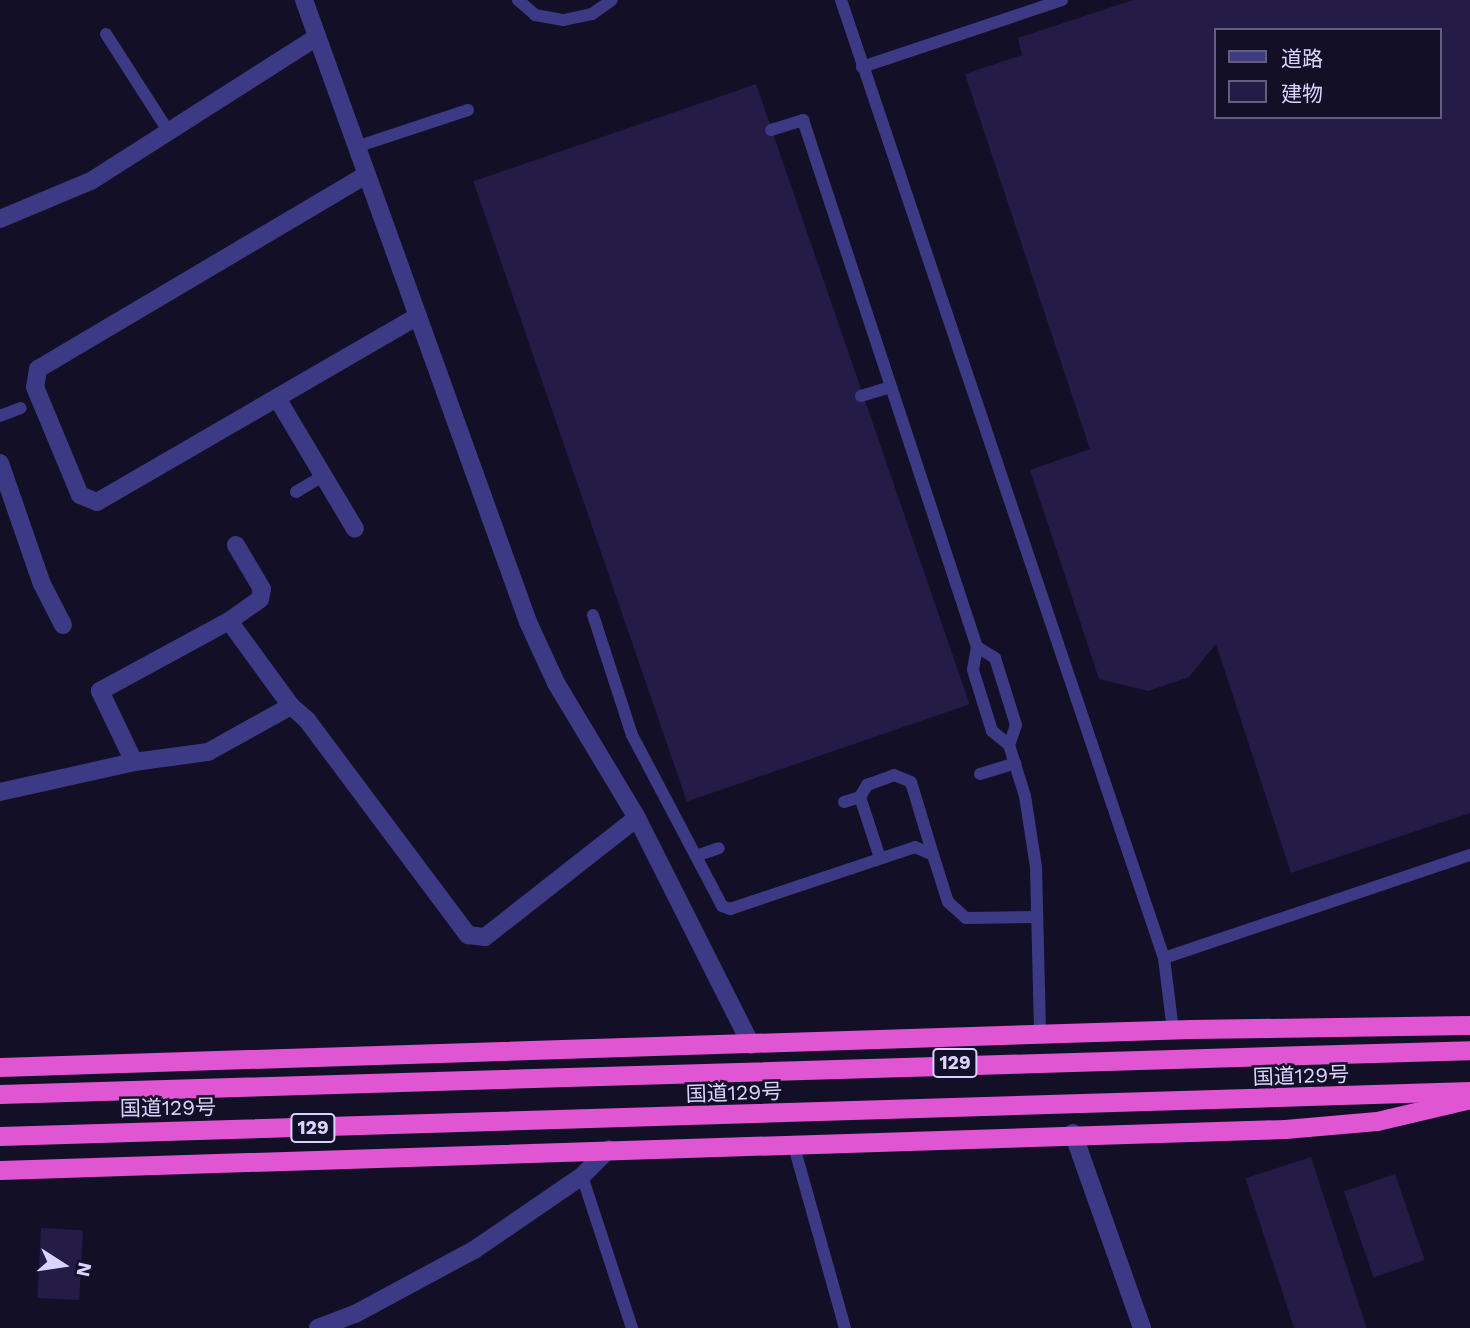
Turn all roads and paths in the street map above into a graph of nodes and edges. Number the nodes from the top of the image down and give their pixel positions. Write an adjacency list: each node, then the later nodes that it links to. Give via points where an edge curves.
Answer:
1 (304, 0): 7 (street)
2 (518, 0): 3 (lane, via 535,15 564,20 592,14)
3 (612, 0)
4 (841, 0): 8 (lane)
5 (1062, 0): 8 (lane)
6 (106, 34): 11 (lane)
7 (317, 37): 11 (street); 12 (street)
8 (862, 66): 45 (lane)
9 (468, 110): 12 (lane)
10 (771, 130): 16 (lane, via 803,120)
11 (169, 132): 14 (street, via 91,181)
12 (356, 147): 13 (street)
13 (366, 176): 15 (street); 18 (street, via 38,369 35,387 80,495 97,502)
14 (0, 219)
15 (418, 316): 18 (street); 38 (street, via 528,622 556,683)
16 (891, 387): 17 (lane); 29 (lane)
17 (861, 396)
18 (277, 398): 22 (street)
19 (21, 408): 20 (lane)
20 (0, 416)
21 (0, 463): 28 (street, via 42,584)
22 (323, 476): 23 (lane); 24 (street)
23 (296, 492)
24 (355, 528)
25 (236, 545): 27 (street, via 262,589 260,598)
26 (593, 615): 42 (lane, via 632,735)
27 (229, 621): 30 (street); 32 (street, via 100,691)
28 (63, 625)
29 (977, 647): 31 (lane, via 973,670 988,719 992,731); 31 (lane, via 995,658 1016,725)
30 (291, 706): 32 (street, via 208,752); 38 (street, via 307,720 468,934 485,937)
31 (1009, 745): 33 (lane)
32 (134, 762): 35 (street)
33 (1015, 763): 34 (lane); 44 (lane, via 1036,867)
34 (980, 774)
35 (0, 792)
36 (860, 797): 37 (lane); 40 (lane, via 867,785 894,775 911,782 920,793); 43 (lane)
37 (844, 802)
38 (636, 818): 49 (street)
39 (719, 848): 42 (lane)
40 (933, 855): 43 (lane, via 915,847); 44 (lane, via 955,911 979,919)
41 (1470, 855): 45 (lane)
42 (696, 856): 43 (lane, via 722,906 730,909)
43 (880, 858)
44 (1037, 917): 48 (lane)
45 (1164, 958): 47 (lane)
46 (1470, 1025): 47 (highway)
47 (1173, 1030): 48 (highway)
48 (1040, 1035): 49 (highway)
49 (751, 1045): 51 (highway)
50 (1470, 1050): 53 (highway, 国道129号 / 129)
51 (0, 1067)
52 (1470, 1090): 56 (highway, 国道129号 / 129)
53 (0, 1094)
54 (1470, 1099): 55 (highway, via 1364,1122 1285,1129)
55 (1073, 1133): 57 (highway); 64 (street)
56 (0, 1136)
57 (793, 1143): 58 (highway); 63 (lane)
58 (609, 1149): 59 (highway); 60 (street)
59 (0, 1170)
60 (582, 1176): 61 (street, via 474,1250 355,1314); 62 (lane)
61 (318, 1328)
62 (632, 1328)
63 (845, 1328)
64 (1142, 1328)

